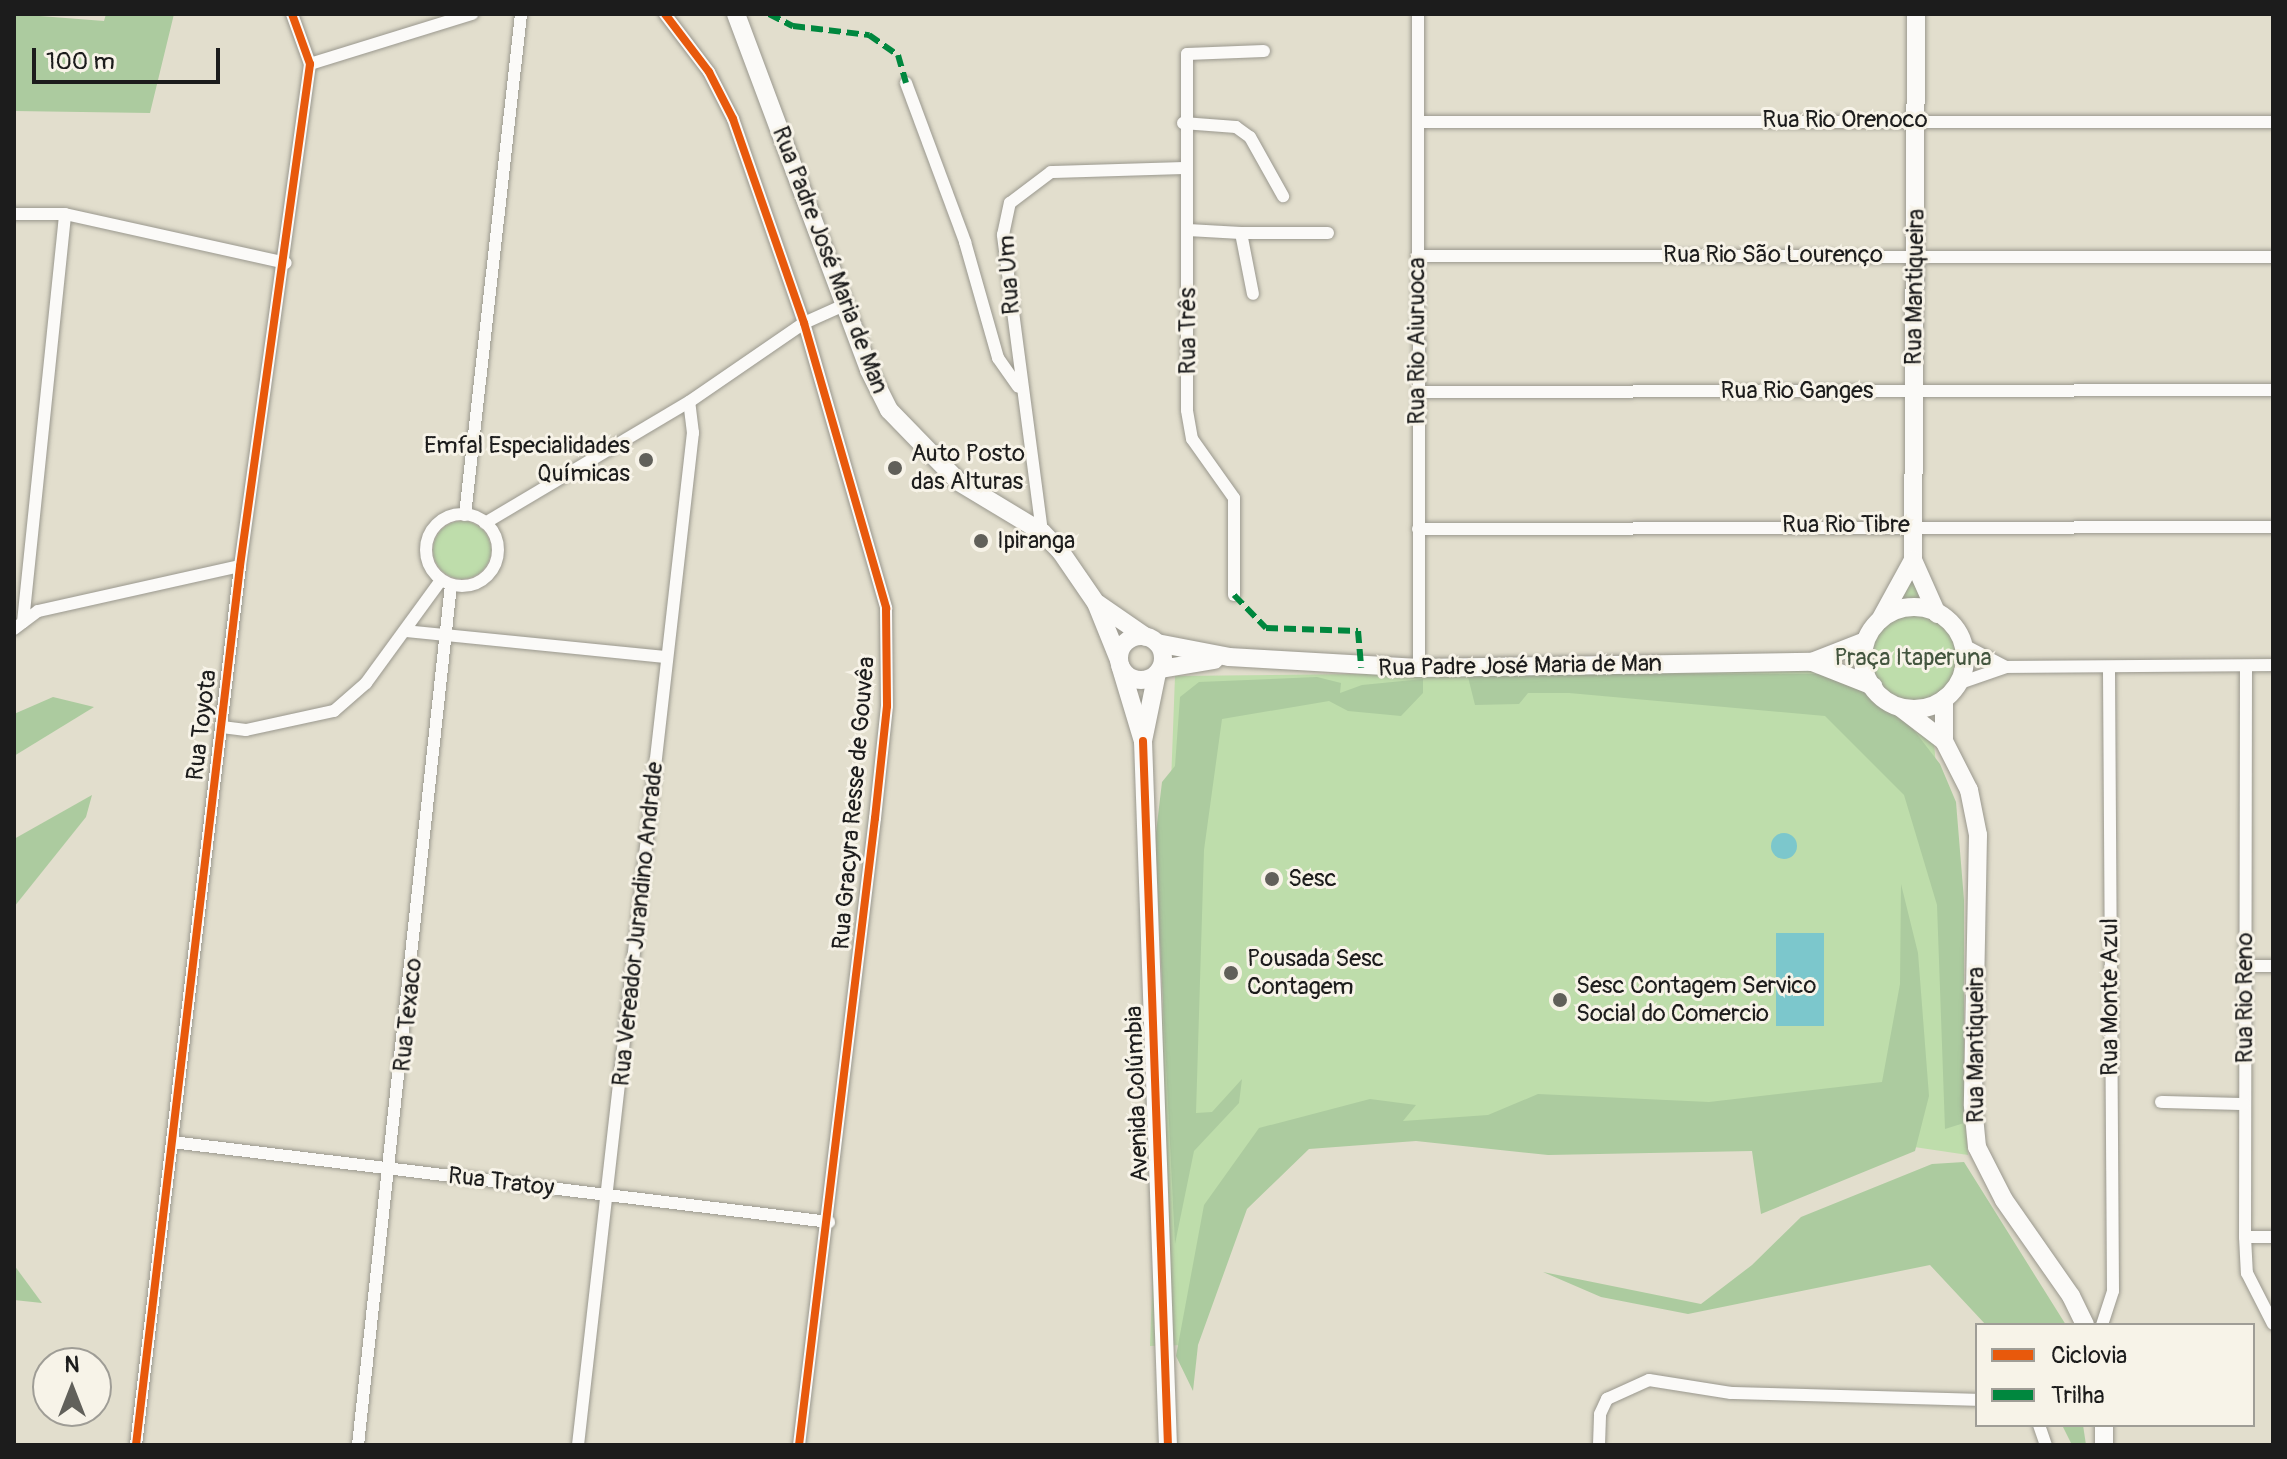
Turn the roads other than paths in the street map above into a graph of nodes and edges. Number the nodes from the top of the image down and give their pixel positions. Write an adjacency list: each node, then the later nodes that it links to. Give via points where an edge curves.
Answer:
1 (292, 14): 9 (street, Rua Toyota)
2 (472, 14): 9 (street)
3 (521, 14): 34 (street)
4 (665, 14): 28 (street, Rua Gracyra Resse de Gouvêa, via 709,72 733,119)
5 (736, 14): 27 (street, Rua Padre José Maria de Man)
6 (1418, 14): 12 (street, Rua Rio Aiuruoca)
7 (1916, 14): 11 (street, Rua Mantiqueira)
8 (1264, 51): 14 (street, Rua Três, via 1187,54)
9 (310, 64): 25 (street, Rua Toyota)
10 (906, 83): 29 (street, via 965,242 998,358)
11 (1916, 119): 12 (street, Rua Rio Orenoco); 13 (street, Rua Rio Orenoco); 22 (street, Rua Mantiqueira)
12 (1418, 122): 23 (street, Rua Rio Aiuruoca)
13 (2273, 122)
14 (1183, 123): 15 (street, Rua Três); 16 (street, via 1236,127 1250,137)
15 (1186, 168): 19 (street, Rua Três); 29 (street, Rua Um, via 1051,172 1010,203 1003,235)
16 (1283, 196)
17 (14, 214): 18 (street)
18 (65, 214): 25 (street); 47 (street)
19 (1188, 230): 20 (street); 43 (street, Rua Três, via 1187,410 1192,439 1234,498)
20 (1241, 233): 21 (street); 26 (street)
21 (1328, 233)
22 (1918, 255): 23 (street, Rua Rio São Lourenço); 24 (street, Rua Rio São Lourenço); 31 (street, Rua Mantiqueira)
23 (1417, 256): 32 (street, Rua Rio Aiuruoca)
24 (2273, 257)
25 (286, 263): 41 (street, Rua Toyota)
26 (1253, 294)
27 (844, 305): 28 (street); 39 (street, Rua Padre José Maria de Man, via 869,370 902,429 959,482)
28 (804, 323): 33 (street); 77 (street, Rua Gracyra Resse de Gouvêa, via 886,608 889,648 887,706)
29 (1020, 390): 39 (street, Rua Um)
30 (2273, 390): 31 (street, Rua Rio Ganges)
31 (1914, 391): 32 (street, Rua Rio Ganges); 36 (street, Rua Mantiqueira)
32 (1418, 392): 38 (street, Rua Rio Aiuruoca)
33 (689, 402): 35 (street); 53 (street, Rua Vereador Jurandino Andrade, via 693,433)
34 (465, 515): 35 (street); 42 (street, via 442,520 428,538 427,561)
35 (485, 523): 42 (street, via 497,541 496,563 483,580)
36 (1912, 524): 37 (street, Rua Rio Tibre); 38 (street, Rua Rio Tibre); 40 (street, Rua Mantiqueira)
37 (2273, 527)
38 (1418, 529): 61 (street, Rua Rio Aiuruoca)
39 (1042, 532): 44 (street, via 1079,573)
40 (1913, 560): 45 (street, Rua Mantiqueira); 46 (street)
41 (240, 566): 47 (street, via 38,611); 67 (street, Rua Toyota)
42 (446, 582): 48 (street); 49 (street, Rua Texaco)
43 (1234, 595)
44 (1096, 603): 50 (street, Rua Padre José Maria de Man); 56 (street)
45 (1937, 614): 46 (street, via 1903,610); 52 (street)
46 (1880, 620): 51 (street)
47 (18, 625)
48 (405, 631): 49 (street); 67 (street, via 366,683 334,711 246,730)
49 (447, 639): 53 (street); 75 (street, Rua Texaco)
50 (1151, 640): 54 (street, Rua Padre José Maria de Man); 56 (street, via 1127,642); 62 (street, via 1163,653)
51 (1863, 642): 55 (street, Rua Padre José Maria de Man); 64 (street, via 1863,662)
52 (1964, 645): 59 (street); 63 (street, via 1967,661)
53 (667, 657): 76 (street, Rua Vereador Jurandino Andrade)
54 (1229, 657): 61 (street, Rua Padre José Maria de Man); 62 (street, Rua Padre José Maria de Man)
55 (1812, 662): 61 (street, Rua Padre José Maria de Man); 64 (street, Rua Padre José Maria de Man)
56 (1120, 663): 62 (street, via 1135,679); 68 (street, Avenida Colúmbia)
57 (2273, 665): 58 (street)
58 (2246, 666): 60 (street); 70 (street, Rua Rio Reno)
59 (2006, 667): 60 (street); 63 (street)
60 (2109, 667): 81 (street, Rua Monte Azul, via 2113,1291)
61 (1419, 668)
62 (1159, 671): 68 (street)
63 (1957, 684): 65 (street)
64 (1873, 686): 66 (street)
65 (1944, 699): 66 (street, via 1919,710); 69 (street, Rua Mantiqueira)
66 (1901, 708): 69 (street, Rua Mantiqueira)
67 (222, 727): 74 (street, Rua Toyota)
68 (1143, 741): 88 (street, Avenida Colúmbia)
69 (1944, 741): 80 (street, Rua Mantiqueira, via 1969,790 1978,835 1973,1106 1977,1147 2004,1200)
70 (2245, 966): 71 (street); 73 (street, Rua Rio Reno)
71 (2273, 966)
72 (2161, 1102): 73 (street)
73 (2244, 1104): 78 (street, Rua Rio Reno)
74 (172, 1142): 75 (street, Rua Tratoy); 84 (street, Rua Toyota)
75 (391, 1169): 76 (street, Rua Tratoy); 85 (street, Rua Texaco)
76 (609, 1195): 77 (street, Rua Tratoy); 86 (street, Rua Vereador Jurandino Andrade)
77 (829, 1222): 87 (street, Rua Gracyra Resse de Gouvêa)
78 (2245, 1237): 79 (street); 82 (street, Rua Rio Reno, via 2247,1273)
79 (2273, 1237)
80 (2084, 1323)
81 (2103, 1323)
82 (2273, 1324)
83 (1975, 1400): 89 (street, via 1731,1393 1649,1380 1607,1399 1600,1414)
84 (136, 1445)
85 (358, 1445)
86 (578, 1445)
87 (799, 1445)
88 (1168, 1445)
89 (1599, 1445)

